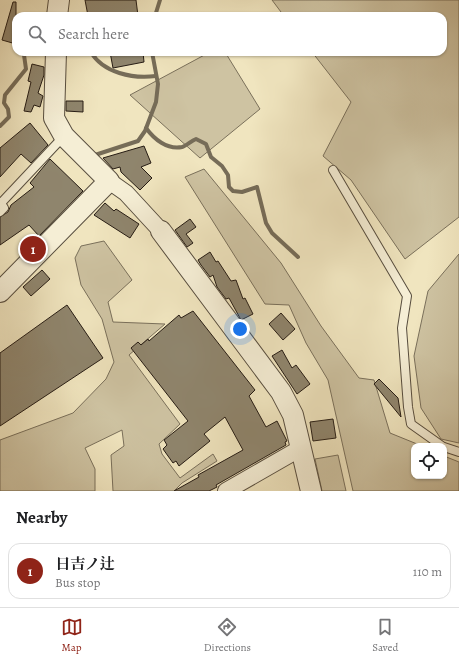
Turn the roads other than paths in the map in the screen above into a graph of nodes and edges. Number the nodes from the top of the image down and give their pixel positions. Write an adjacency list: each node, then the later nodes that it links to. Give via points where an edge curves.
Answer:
1 (59, 0): 2 (street)
2 (58, 12)
3 (56, 56): 4 (street, via 54,118)
4 (64, 136): 6 (street); 7 (lane, via 1,203 4,208)
5 (333, 170): 10 (lane, via 407,296 402,328 411,424)
6 (109, 181): 8 (street, via 126,193); 9 (street)
7 (0, 212)
8 (161, 231): 11 (street, via 281,392 292,414)
9 (3, 284)
10 (439, 443)
11 (301, 448): 14 (street); 15 (street)
12 (447, 448): 13 (lane)
13 (459, 452)
14 (226, 491)
15 (311, 491)

